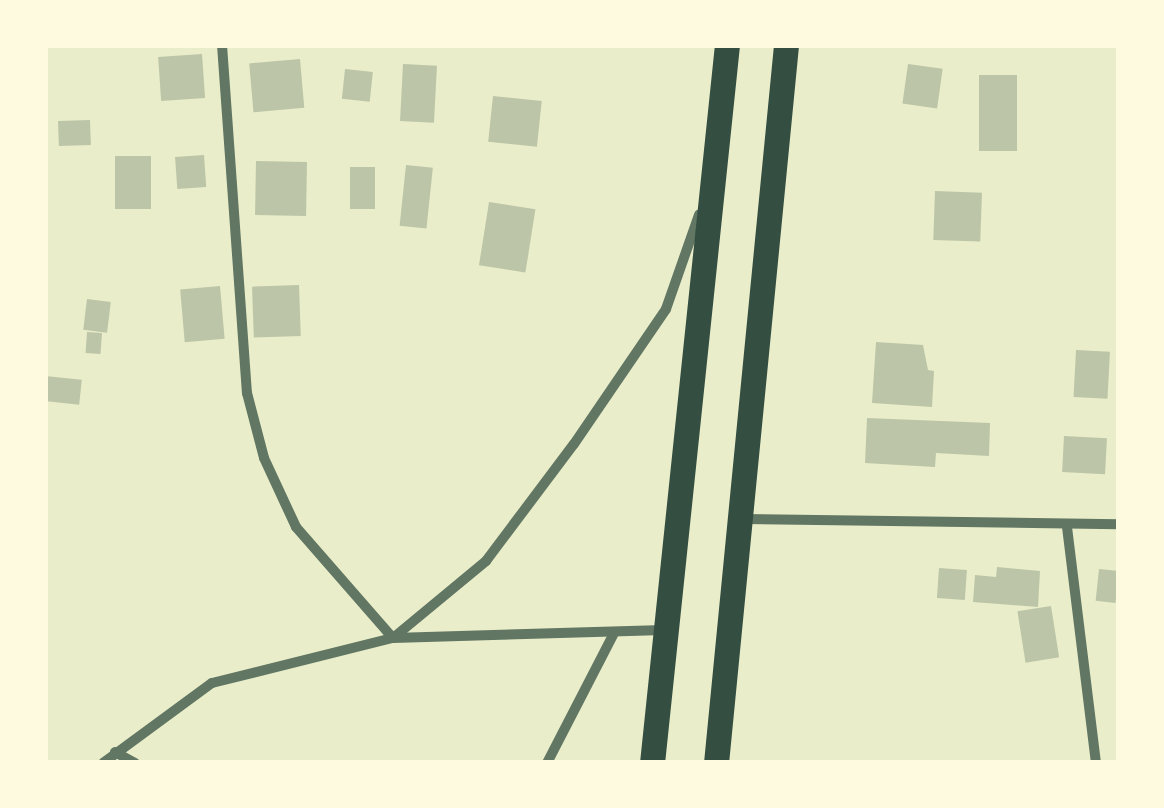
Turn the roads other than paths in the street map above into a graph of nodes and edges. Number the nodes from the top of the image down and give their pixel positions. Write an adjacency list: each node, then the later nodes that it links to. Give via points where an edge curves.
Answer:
1 (222, 45): 10 (street, via 248,393 264,458 296,527)
2 (728, 45): 4 (main road)
3 (786, 45): 5 (main road)
4 (713, 177): 8 (main road); 10 (street, via 666,309 574,444 486,561)
5 (741, 519): 7 (street); 16 (main road)
6 (1119, 524): 7 (street)
7 (1067, 527): 17 (street)
8 (665, 630): 9 (street); 15 (main road)
9 (613, 635): 10 (street); 14 (street)
10 (393, 638): 11 (street, via 212,683)
11 (114, 752): 12 (street); 13 (street)
12 (103, 763)
13 (135, 763)
14 (547, 763)
15 (652, 763)
16 (716, 763)
17 (1096, 763)

